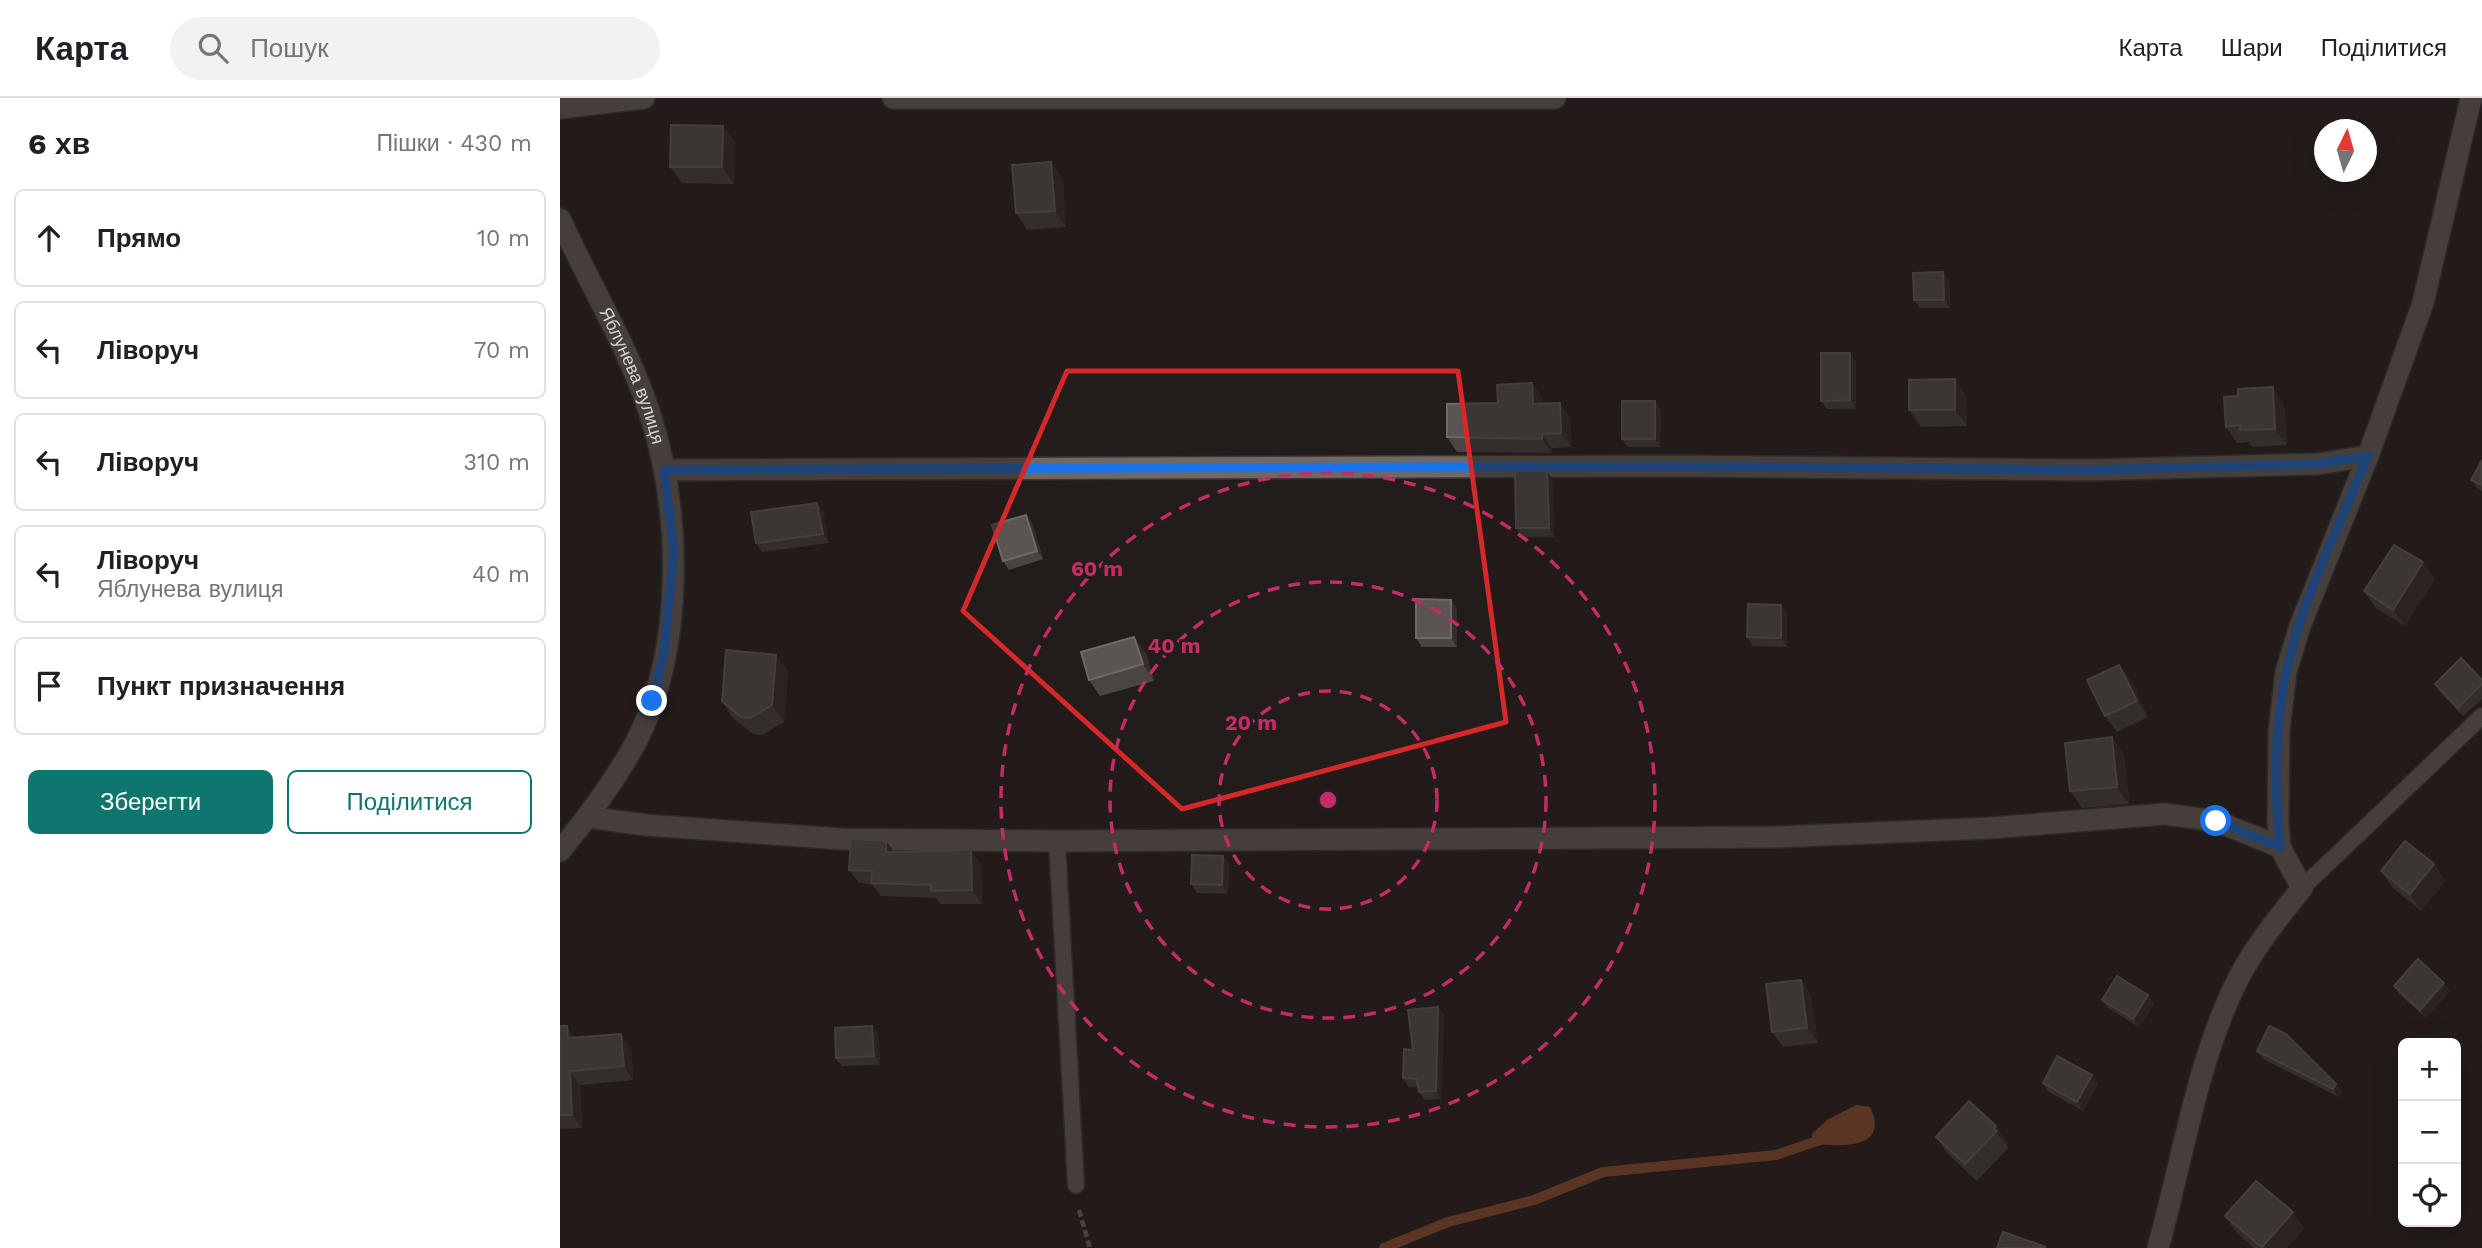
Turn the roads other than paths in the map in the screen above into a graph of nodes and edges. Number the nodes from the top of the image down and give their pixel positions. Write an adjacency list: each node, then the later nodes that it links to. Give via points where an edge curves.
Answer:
1 (644, 98): 5 (street)
2 (893, 98): 3 (street)
3 (1555, 98)
4 (2470, 98): 7 (street, via 2423,303)
5 (560, 108)
6 (560, 219): 8 (street, Яблунева вулиця, via 639,386)
7 (2368, 456): 8 (street, via 2318,464 2088,470 1692,466); 12 (street, via 2286,672 2279,731)
8 (664, 470): 10 (street, Яблунева вулиця, via 674,550 658,679 636,742)
9 (2482, 716): 14 (lane)
10 (587, 817): 11 (street, via 841,839); 13 (street, Яблунева вулиця)
11 (1057, 841): 12 (street, via 1776,838 2165,814 2216,821); 15 (lane)
12 (2280, 847): 14 (street)
13 (560, 851)
14 (2302, 888): 16 (street, via 2235,985 2206,1066)
15 (1076, 1185)
16 (2158, 1248)

